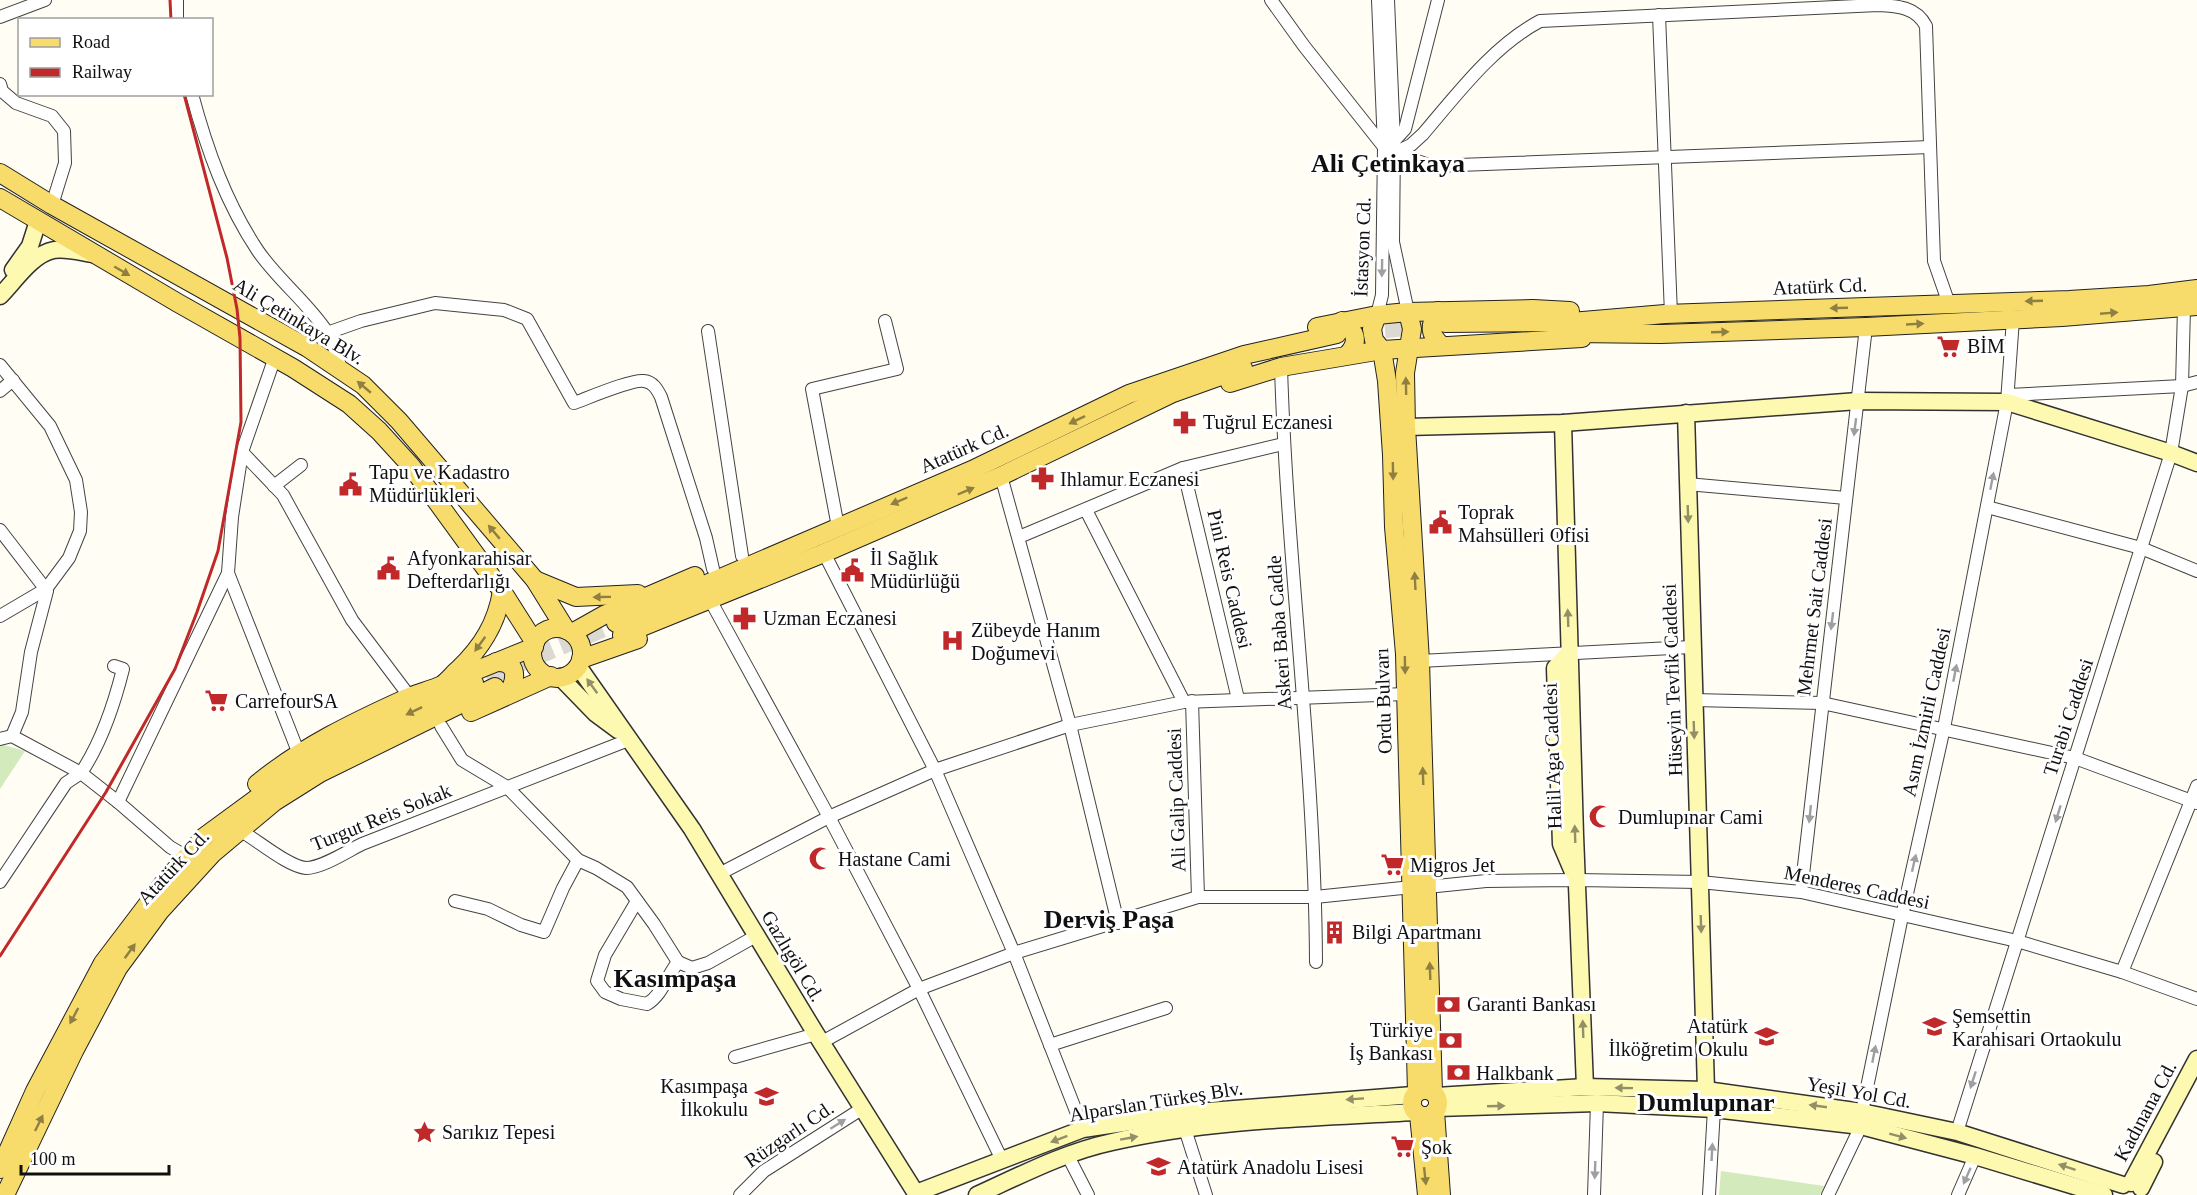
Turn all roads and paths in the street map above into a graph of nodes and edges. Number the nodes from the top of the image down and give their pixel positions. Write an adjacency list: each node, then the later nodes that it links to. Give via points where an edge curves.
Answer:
1 (45, 0): 8 (street)
2 (177, 0): 9 (street)
3 (1271, 0): 12 (street, via 1304,46)
4 (1378, 0): 12 (street, İstasyon Cd.)
5 (1388, 0): 12 (street, İstasyon Cd.)
6 (1438, 0): 12 (street, via 1405,129)
7 (1659, 15): 12 (street, via 1540,21 1503,46 1412,145); 13 (street, via 1878,5 1910,9 1926,26); 14 (street)
8 (0, 17)
9 (177, 18)
10 (0, 84): 17 (street, via 16,103 52,116 64,131 66,163)
11 (193, 96): 34 (street, via 219,180 238,217 259,252)
12 (1391, 147): 14 (street, via 1432,166); 26 (street, İstasyon Cd., via 1393,242); 28 (street, İstasyon Cd., one-way to 28, via 1382,295)
13 (1930, 147): 14 (street); 23 (street, via 1934,261)
14 (1665, 157): 27 (street)
15 (0, 173): 17 (main road, Ali Çetinkaya Blv.)
16 (0, 198): 18 (main road)
17 (52, 205): 24 (main road, Ali Çetinkaya Blv.)
18 (38, 221): 19 (main road); 20 (street, via 30,246); 24 (main road, via 51,213 60,215 204,303)
19 (94, 254): 22 (street, via 52,250 37,258); 38 (main road, one-way to 38)
20 (0, 285)
21 (2197, 289): 23 (main road, Atatürk Cd., one-way to 23, via 2092,299)
22 (0, 296)
23 (1949, 304): 27 (main road, Atatürk Cd., one-way to 27)
24 (230, 305): 41 (main road, Ali Çetinkaya Blv.)
25 (2191, 307): 29 (main road, one-way to 25); 44 (street, Turabi Caddesi)
26 (1408, 312): 28 (main road); 32 (main road); 36 (main road, Ordu Bulvarı, via 1412,329)
27 (1668, 314): 32 (main road, Atatürk Cd., via 1533,309)
28 (1377, 315): 35 (main road); 37 (main road, Ordu Bulvarı, via 1372,330)
29 (2013, 319): 31 (main road, one-way to 29); 46 (street, Asım İzmirli Caddesi)
30 (885, 321): 64 (street, via 897,369 812,389)
31 (1866, 327): 32 (main road, one-way to 31, via 1661,334); 47 (street, Mehrmet Sait Caddesi)
32 (1443, 329): 36 (main road)
33 (708, 331): 69 (street)
34 (327, 333): 41 (street); 70 (street, via 435,303 504,310 527,319 574,403 638,381 651,383 662,397)
35 (1341, 339): 37 (main road); 40 (main road); 49 (main road, Atatürk Cd., via 1235,370); 64 (main road, Atatürk Cd., one-way to 64, via 1254,339 1173,368 1129,394 972,470)
36 (1409, 347): 37 (main road); 51 (main road, Ordu Bulvarı, one-way to 36, via 1405,373)
37 (1382, 350): 90 (main road, Ordu Bulvarı, one-way to 90)
38 (274, 357): 53 (street); 76 (main road, via 350,404 379,431 411,466)
39 (0, 365): 42 (street)
40 (1281, 367): 49 (main road); 52 (street, Askeri Baba Cadde)
41 (343, 372): 73 (main road, Ali Çetinkaya Blv., one-way to 41, via 399,421 363,385)
42 (12, 380): 45 (street); 74 (street, via 50,426 76,480 80,531 69,558)
43 (2197, 382): 44 (street)
44 (2182, 386): 46 (street); 54 (street, Turabi Caddesi)
45 (0, 391)
46 (2008, 399): 47 (street); 54 (street); 62 (street, Asım İzmirli Caddesi, one-way to 46)
47 (1858, 401): 48 (street); 61 (street, Mehrmet Sait Caddesi, one-way to 61)
48 (1686, 413): 50 (street); 59 (street, Hüseyin Tevfik Caddesi)
49 (1131, 414): 58 (main road, Atatürk Cd.)
50 (1563, 423): 51 (street); 83 (street, Halil Aga Caddesi, one-way to 50)
51 (1406, 427): 84 (main road, Ordu Bulvarı, one-way to 51)
52 (1283, 444): 57 (street); 91 (street, Askeri Baba Cadde)
53 (242, 452): 60 (street); 72 (street)
54 (2171, 453): 55 (street); 67 (street, Turabi Caddesi)
55 (2197, 463)
56 (301, 465): 60 (street)
57 (1183, 468): 63 (street); 93 (street, Pini Reis Caddesi)
58 (1002, 476): 66 (street); 68 (main road, Atatürk Cd., one-way to 58)
59 (1687, 484): 61 (street); 82 (street, Hüseyin Tevfik Caddesi, one-way to 82)
60 (274, 486): 92 (street, via 283,495 352,620)
61 (1846, 498): 96 (street, Mehrmet Sait Caddesi, one-way to 96)
62 (1987, 507): 67 (street); 99 (street, Asım İzmirli Caddesi, one-way to 62)
63 (1086, 510): 66 (street); 95 (street)
64 (838, 527): 69 (main road); 79 (main road, Atatürk Cd.)
65 (0, 530): 74 (street)
66 (1019, 537): 98 (street)
67 (2141, 548): 71 (street); 103 (street, Turabi Caddesi)
68 (824, 553): 77 (main road, via 790,574); 79 (main road, Atatürk Cd.); 104 (street)
69 (742, 556): 70 (main road)
70 (713, 569): 75 (main road)
71 (2197, 571)
72 (228, 573): 102 (street); 108 (street)
73 (535, 580): 75 (main road, one-way to 73, via 632,596 576,597); 80 (main road, Ali Çetinkaya Blv.)
74 (46, 589): 78 (street); 100 (street, via 22,712)
75 (660, 590): 79 (main road)
76 (502, 591): 81 (main road); 89 (main road, one-way to 89, via 489,632)
77 (714, 608): 79 (main road, via 632,641); 110 (street)
78 (0, 616)
79 (614, 630): 80 (main road); 85 (main road)
80 (569, 631): 81 (main road, via 551,629); 85 (main road, via 581,645)
81 (534, 645): 87 (main road, via 535,664); 88 (main road)
82 (1691, 647): 83 (street); 94 (street, Hüseyin Tevfik Caddesi)
83 (1569, 653): 84 (street); 116 (street, Halil Aga Caddesi)
84 (1420, 661): 119 (main road, Ordu Bulvarı, one-way to 84)
85 (580, 663): 87 (main road, via 573,672); 101 (street, Gazlıgöl Cd., one-way to 85)
86 (114, 666): 105 (street, via 123,669 119,686 92,756)
87 (555, 677): 88 (main road); 101 (street, Gazlıgöl Cd.)
88 (496, 680): 89 (main road); 97 (main road); 111 (main road, Atatürk Cd., one-way to 111, via 414,711 286,777); 112 (main road, Atatürk Cd., via 320,773 274,802)
89 (443, 684): 92 (main road)
90 (1406, 694): 91 (street); 119 (main road, Ordu Bulvarı)
91 (1304, 696): 93 (street); 122 (street, Askeri Baba Cadde)
92 (410, 697): 102 (main road)
93 (1238, 699): 95 (street)
94 (1693, 700): 96 (street); 118 (street, Hüseyin Tevfik Caddesi, one-way to 118)
95 (1188, 701): 98 (street); 121 (street, Ali Galip Caddesi)
96 (1822, 703): 99 (street); 120 (street, Mehrmet Sait Caddesi, one-way to 120)
97 (441, 726): 107 (street, via 462,760); 112 (main road, via 346,765)
98 (1070, 726): 104 (street); 126 (street)
99 (1944, 728): 103 (street); 125 (street, Asım İzmirli Caddesi, one-way to 99)
100 (6, 737): 105 (street)
101 (631, 740): 107 (street, Turgut Reis Sokak); 115 (street, Gazlıgöl Cd.)
102 (299, 754): 111 (main road, via 256,785)
103 (2075, 758): 109 (street); 128 (street, Turabi Caddesi, one-way to 128)
104 (935, 770): 110 (street); 129 (street)
105 (81, 773): 108 (street); 117 (street, via 66,783)
106 (2197, 786): 109 (street)
107 (507, 787): 112 (street, Turgut Reis Sokak, via 308,868 295,866); 114 (street)
108 (118, 802): 113 (street)
109 (2194, 802): 132 (street)
110 (829, 817): 115 (street); 133 (street)
111 (219, 826): 113 (main road, Atatürk Cd.)
112 (241, 831): 154 (main road, Atatürk Cd., one-way to 112, via 118,968 160,911 213,853)
113 (187, 857): 154 (main road, Atatürk Cd., one-way to 154, via 103,963 35,1091)
114 (578, 860): 123 (street, via 627,887); 124 (street, via 544,932 488,909)
115 (719, 874): 127 (street, Gazlıgöl Cd.)
116 (1577, 880): 118 (street, Menderes Caddesi); 119 (street, Menderes Caddesi); 141 (street, Halil Aga Caddesi, one-way to 116)
117 (0, 882)
118 (1700, 882): 120 (street, Menderes Caddesi); 142 (street, Hüseyin Tevfik Caddesi, one-way to 142)
119 (1420, 887): 122 (street, Menderes Caddesi); 143 (main road, Ordu Bulvarı)
120 (1802, 892): 125 (street, Menderes Caddesi)
121 (1198, 897): 122 (street, Menderes Caddesi); 126 (street, Menderes Caddesi)
122 (1316, 897): 131 (street, Askeri Baba Cadde)
123 (637, 900): 130 (street); 130 (street, via 600,967 597,981 601,988 621,999 647,1004 659,993)
124 (455, 901)
125 (1902, 916): 128 (street, Menderes Caddesi); 147 (street, Asım İzmirli Caddesi, one-way to 125)
126 (1118, 923): 129 (street, Menderes Caddesi)
127 (756, 936): 130 (street, via 708,963 692,968); 136 (street, Gazlıgöl Cd.)
128 (2018, 941): 132 (street, Menderes Caddesi); 150 (street, Turabi Caddesi, one-way to 150)
129 (1014, 953): 133 (street, Menderes Caddesi); 137 (street)
130 (678, 962)
131 (1316, 962)
132 (2122, 972): 134 (street, Menderes Caddesi)
133 (919, 989): 136 (street, Menderes Caddesi); 153 (street)
134 (2197, 999)
135 (1166, 1008): 137 (street)
136 (819, 1038): 138 (street, Menderes Caddesi); 145 (street, Gazlıgöl Cd.)
137 (1050, 1045): 149 (street)
138 (735, 1057)
139 (2197, 1059): 155 (street, Kadınana Cd.)
140 (2197, 1077): 155 (street, Kadınana Cd.)
141 (1585, 1087): 142 (street, Yeşil Yol Cd., one-way to 141); 143 (street, Yeşil Yol Cd.)
142 (1706, 1090): 147 (street, Yeşil Yol Cd., one-way to 142)
143 (1426, 1103): 144 (street, Yeşil Yol Cd., one-way to 144); 148 (street, Alparslan Türkeş Blv.); 149 (street, Alparslan Türkeş Blv., one-way to 149, via 1196,1112); 161 (main road, Ordu Bulvarı, one-way to 161); 162 (main road, Ordu Bulvarı)
144 (1597, 1103): 146 (street, Yeşil Yol Cd.); 163 (street, one-way to 163)
145 (863, 1108): 156 (street, Gazlıgöl Cd.); 158 (street, Rüzgarlı Cd., one-way to 145, via 764,1171)
146 (1714, 1109): 147 (street, Yeşil Yol Cd.); 164 (street, one-way to 146)
147 (1862, 1119): 150 (street, Yeşil Yol Cd.); 152 (street, Yeşil Yol Cd., one-way to 152); 165 (street, Asım İzmirli Caddesi)
148 (1185, 1129): 151 (street, Alparslan Türkeş Blv., one-way to 148, via 1111,1142); 160 (street)
149 (1083, 1130): 153 (street, Alparslan Türkeş Blv., one-way to 153)
150 (1957, 1132): 155 (street, Yeşil Yol Cd., one-way to 150)
151 (1068, 1156): 157 (street, Alparslan Türkeş Blv.); 159 (street)
152 (1975, 1156): 166 (street, one-way to 166); 167 (street, Yeşil Yol Cd.)
153 (1002, 1160): 156 (street, Alparslan Türkeş Blv.)
154 (9, 1185)
155 (2136, 1190)
156 (916, 1194)
157 (982, 1194)
158 (740, 1195)
159 (1088, 1195)
160 (1206, 1195)
161 (1427, 1195)
162 (1441, 1195)
163 (1594, 1195)
164 (1709, 1195)
165 (1828, 1195)
166 (1958, 1195)
167 (2104, 1195)

